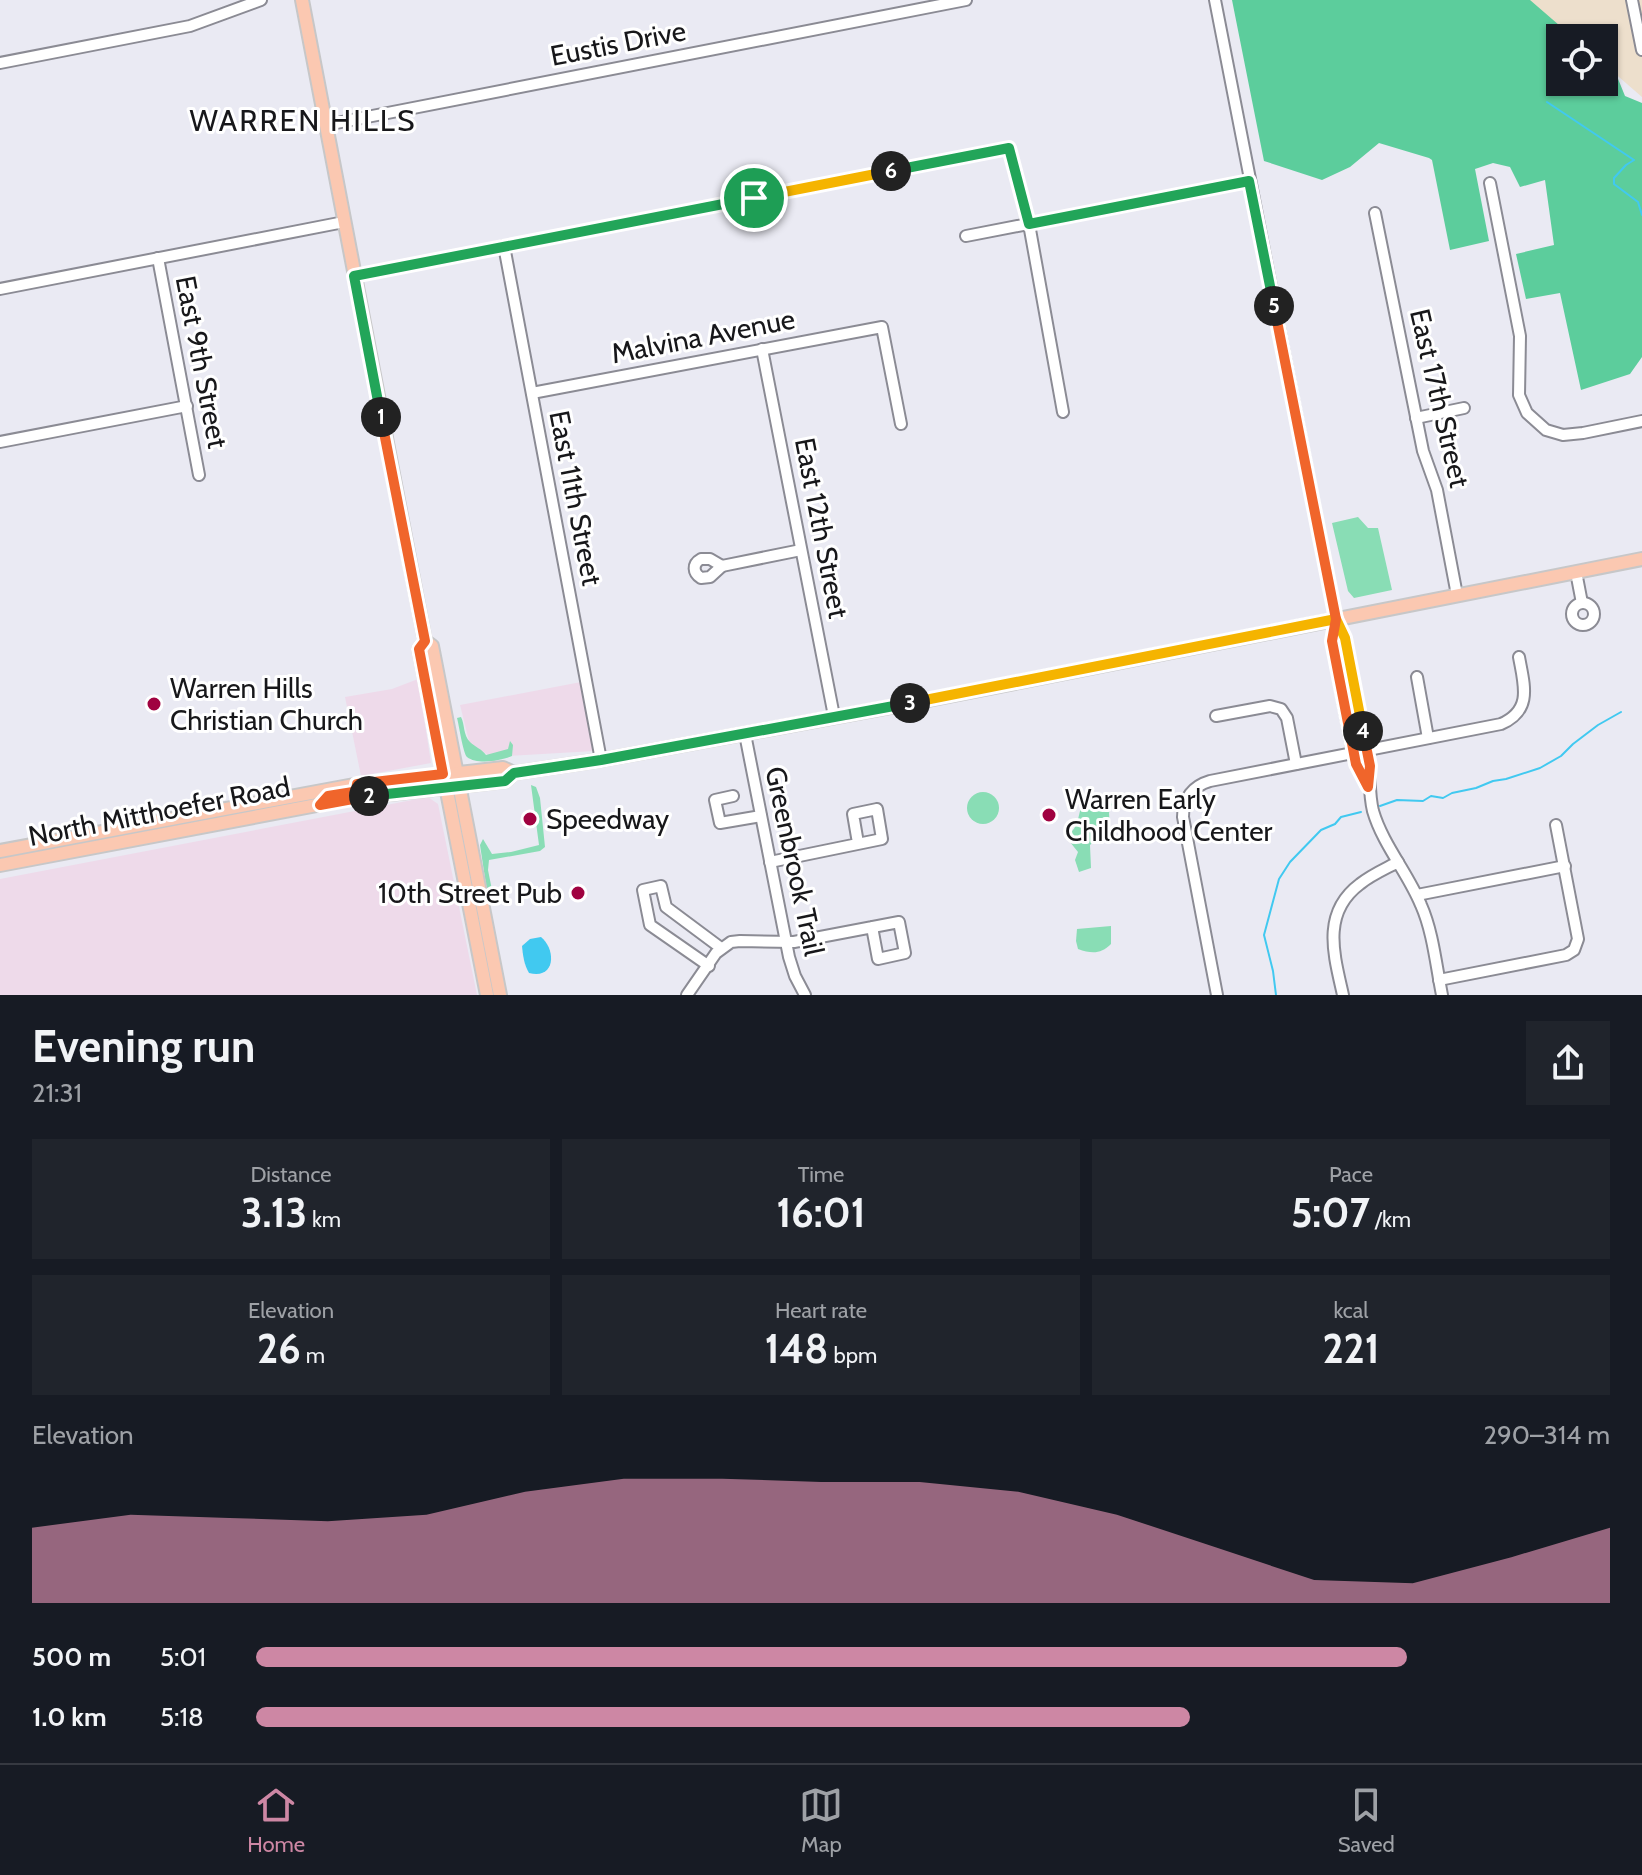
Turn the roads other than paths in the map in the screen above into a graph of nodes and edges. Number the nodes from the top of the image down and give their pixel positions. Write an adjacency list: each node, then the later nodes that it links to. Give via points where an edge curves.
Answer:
1 (261, 0): 8 (street, via 190,26)
2 (302, 0): 9 (main road)
3 (966, 0): 9 (street, Eustis Drive)
4 (1215, 0): 10 (street)
5 (1632, 0): 6 (street)
6 (1640, 35): 7 (street)
7 (1642, 50)
8 (0, 63)
9 (326, 125): 13 (main road)
10 (1249, 181): 14 (street); 36 (street)
11 (1490, 183): 26 (street, via 1520,336 1523,405 1534,421 1563,435)
12 (1375, 213): 25 (street, East 17th Street)
13 (344, 222): 17 (street); 18 (main road)
14 (1029, 224): 15 (street); 16 (street, via 1009,148); 24 (street)
15 (966, 236)
16 (504, 246): 18 (street); 21 (street, East 11th Street)
17 (158, 258): 19 (street); 22 (street, East 9th Street)
18 (354, 276): 47 (main road, via 425,641 419,649)
19 (0, 289)
20 (762, 349): 21 (street, Malvina Avenue); 27 (street, Malvina Avenue, via 882,327); 30 (street, East 12th Street)
21 (532, 393): 45 (street, East 11th Street)
22 (187, 406): 28 (street); 29 (street, East 9th Street)
23 (1464, 408): 25 (street)
24 (1063, 412)
25 (1416, 418): 34 (street, East 17th Street, via 1437,490)
26 (1642, 421)
27 (901, 424)
28 (0, 442)
29 (199, 475)
30 (801, 550): 32 (street); 39 (street, East 12th Street)
31 (1642, 559): 33 (main road, North Mitthoefer Road)
32 (722, 566)
33 (1576, 572): 34 (main road, North Mitthoefer Road); 35 (street)
34 (1457, 595): 36 (main road, North Mitthoefer Road)
35 (1582, 603)
36 (1336, 619): 39 (main road, North Mitthoefer Road); 43 (street, via 1345,638); 44 (street, via 1332,641)
37 (1519, 657): 42 (street, via 1525,694 1512,718)
38 (1417, 677): 42 (street)
39 (834, 716): 41 (main road, North Mitthoefer Road)
40 (1216, 716): 46 (street, via 1279,708 1287,718)
41 (745, 734): 45 (main road, North Mitthoefer Road); 52 (street, Greenbrook Trail)
42 (1428, 738): 43 (street)
43 (1367, 750): 44 (street); 49 (street)
44 (1353, 753): 46 (street); 49 (street)
45 (601, 760): 47 (main road, North Mitthoefer Road, via 514,773 505,781)
46 (1296, 764): 70 (street, via 1210,781 1190,794 1184,806)
47 (451, 780): 48 (main road, North Mitthoefer Road); 51 (main road, North Mitthoefer Road); 66 (main road); 67 (main road)
48 (357, 784): 51 (main road, via 353,792 328,796); 55 (main road, North Mitthoefer Road)
49 (1368, 787): 57 (street, via 1379,827)
50 (733, 796): 52 (street, via 715,800 720,823)
51 (320, 805): 58 (main road, North Mitthoefer Road)
52 (761, 816): 56 (street, Greenbrook Trail)
53 (1556, 825): 59 (street)
54 (858, 843): 56 (street)
55 (0, 851)
56 (770, 862): 62 (street, Greenbrook Trail)
57 (1398, 862): 60 (street); 71 (street, via 1357,886 1338,911 1333,944)
58 (0, 865)
59 (1565, 866): 60 (street); 65 (street, via 1576,947 1566,955)
60 (1417, 895): 65 (street)
61 (872, 927): 62 (street)
62 (786, 941): 63 (street, via 738,941); 69 (street, Greenbrook Trail)
63 (721, 948): 64 (street); 64 (street, via 666,907 661,886 643,890 650,925)
64 (709, 966): 68 (street)
65 (1439, 980): 72 (street)
66 (487, 995)
67 (500, 995)
68 (687, 995)
69 (805, 995)
70 (1217, 995)
71 (1343, 995)
72 (1442, 995)

